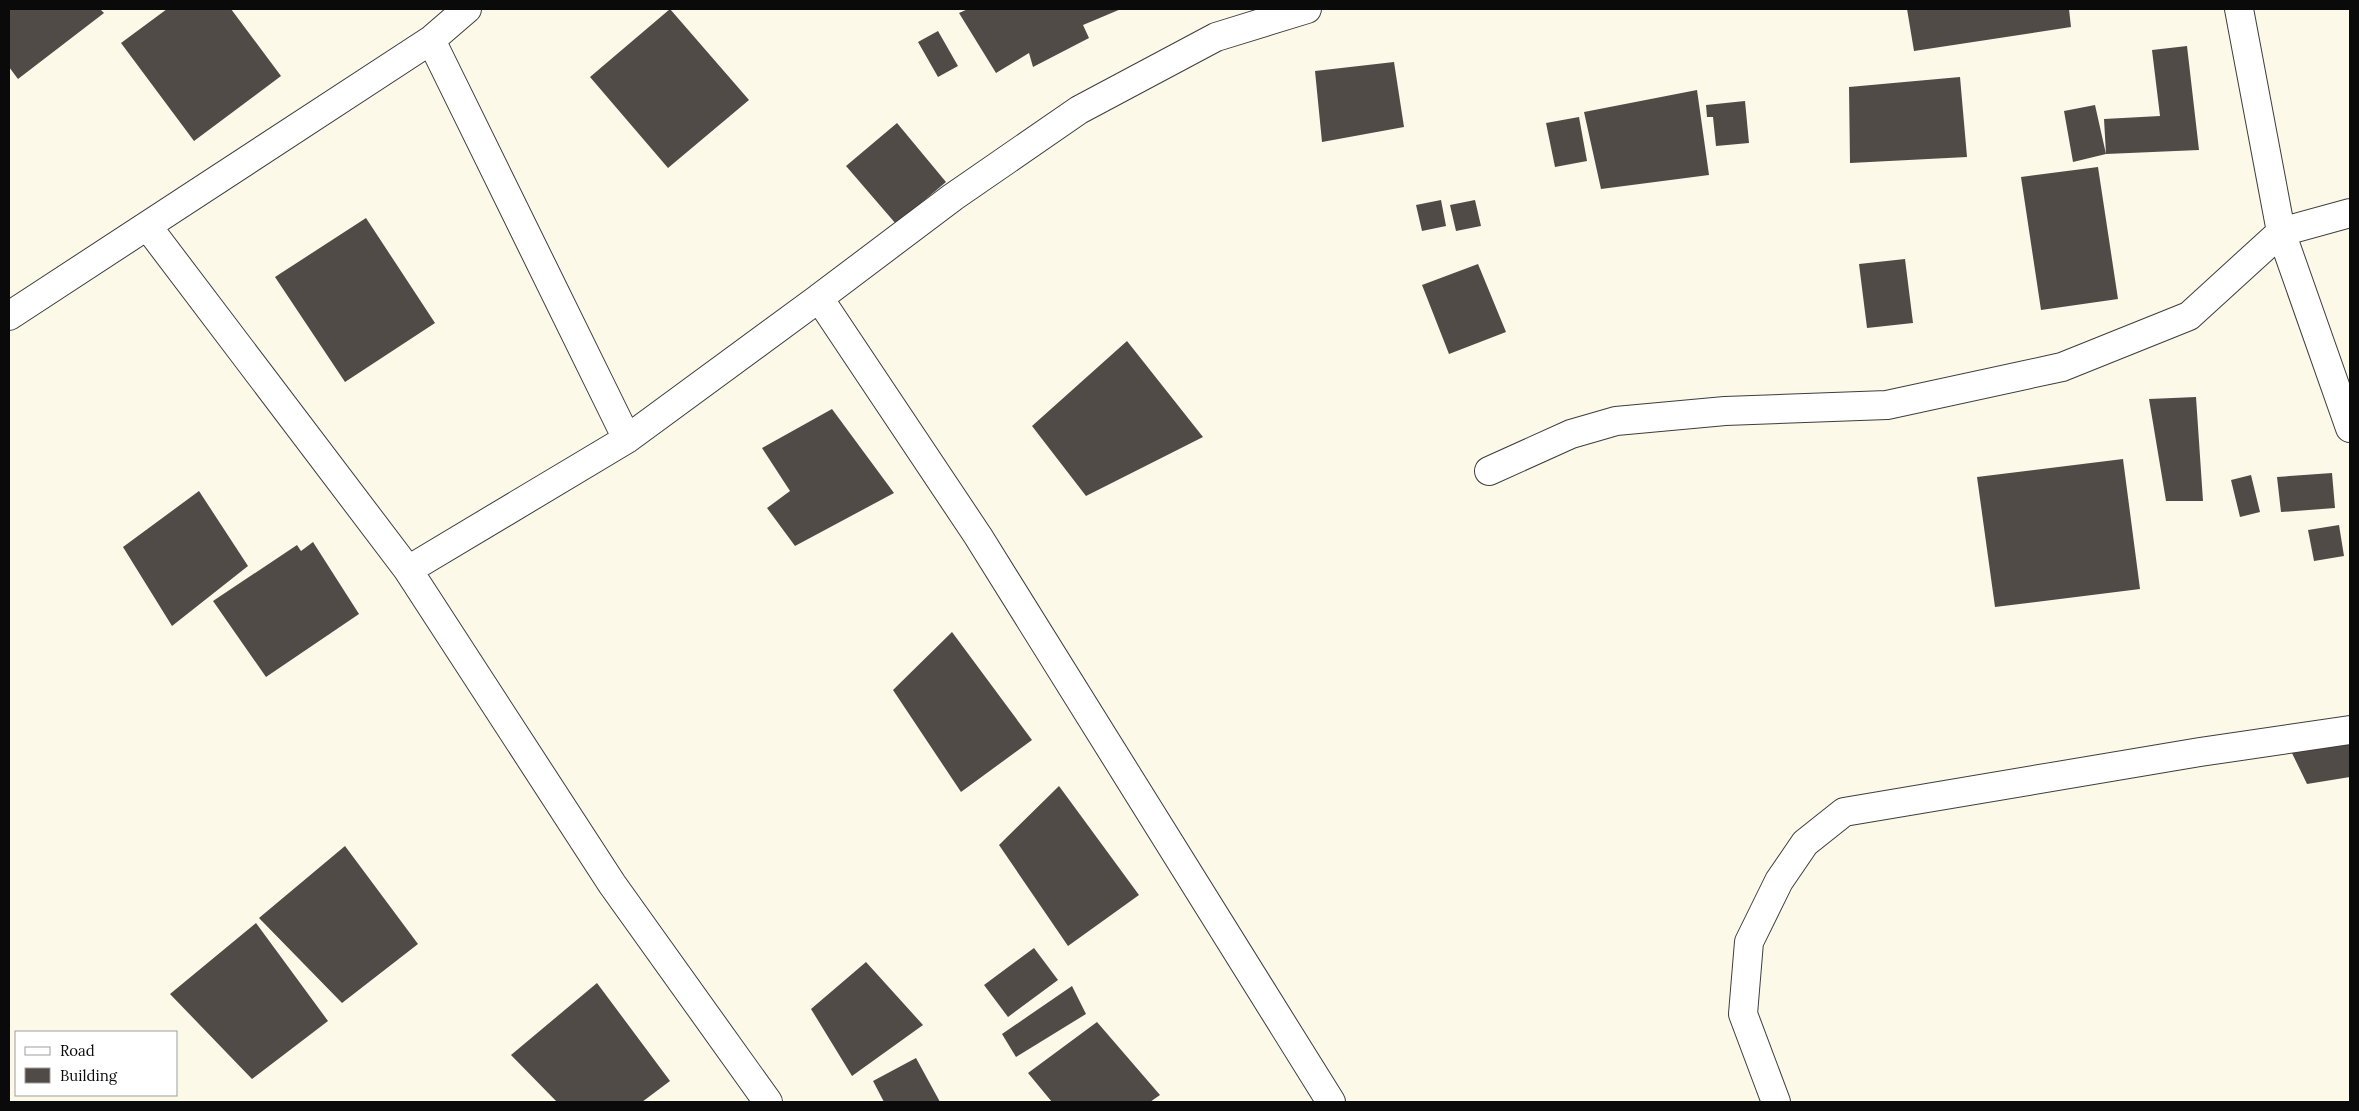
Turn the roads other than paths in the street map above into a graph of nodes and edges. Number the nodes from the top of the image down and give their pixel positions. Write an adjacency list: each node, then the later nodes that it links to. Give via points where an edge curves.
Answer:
1 (467, 9): 4 (street)
2 (1306, 9): 8 (street, via 1216,37 1079,110 953,198)
3 (2238, 9): 7 (street)
4 (431, 40): 6 (street); 11 (street)
5 (2350, 213): 7 (street)
6 (148, 227): 9 (street); 13 (street)
7 (2281, 232): 10 (street); 12 (street, via 2189,316 2062,367 1887,405 1725,411 1616,421 1571,434)
8 (819, 298): 11 (street); 16 (street, via 978,536)
9 (9, 316)
10 (2350, 428)
11 (627, 439): 13 (street)
12 (1489, 471)
13 (408, 570): 15 (street, via 612,884)
14 (2350, 730): 17 (street, via 1844,812 1804,843 1779,882 1749,942 1743,1014)
15 (768, 1102)
16 (1331, 1102)
17 (1776, 1102)

